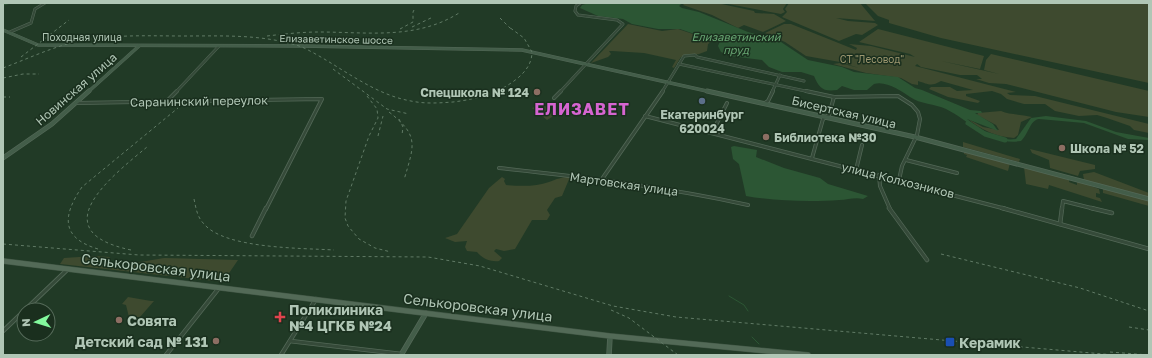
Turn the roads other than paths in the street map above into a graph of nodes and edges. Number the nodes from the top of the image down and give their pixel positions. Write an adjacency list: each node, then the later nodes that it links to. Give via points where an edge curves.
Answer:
1 (45, 3): 4 (street, via 35,9 31,23)
2 (580, 3): 8 (street, via 574,11 578,15 623,22)
3 (3, 30): 4 (main road, Походная улица)
4 (10, 32): 5 (main road, Походная улица, via 38,45)
5 (140, 46): 6 (main road, Елизаветинское шоссе); 17 (main road, Новинская улица)
6 (219, 46): 7 (main road, Елизаветинское шоссе, via 444,48); 16 (street)
7 (533, 52): 8 (main road, Бисертская улица)
8 (586, 64): 12 (main road, Бисертская улица); 15 (street)
9 (679, 64): 10 (street, via 684,56 695,55); 12 (street); 13 (street)
10 (780, 75): 11 (street); 13 (street)
11 (804, 81)
12 (668, 82): 19 (main road, Бисертская улица); 20 (street)
13 (775, 85): 14 (street); 19 (street)
14 (834, 97): 21 (street); 23 (street, via 898,96 918,112 920,119)
15 (554, 98)
16 (167, 101): 17 (street, Саранинский переулок); 38 (street, Саранинский переулок, via 322,99)
17 (76, 103): 25 (main road, Новинская улица, via 52,124)
18 (727, 103): 22 (street)
19 (765, 103): 21 (main road, Бисертская улица)
20 (645, 116): 22 (street, улица Колхозников); 32 (street)
21 (825, 117): 23 (main road, Бисертская улица); 26 (street)
22 (711, 133): 26 (street, улица Колхозников)
23 (915, 137): 27 (street); 34 (main road, Бисертская улица)
24 (862, 146): 29 (street)
25 (3, 158)
26 (812, 158): 29 (street, улица Колхозников)
27 (906, 160): 30 (street); 33 (street)
28 (499, 168): 32 (street, Мартовская улица)
29 (856, 170): 31 (street, улица Колхозников)
30 (957, 173)
31 (879, 175): 33 (street, улица Колхозников); 40 (street, via 883,198)
32 (602, 178): 35 (street, Мартовская улица)
33 (899, 180): 37 (street, улица Колхозников)
34 (1149, 199)
35 (748, 205)
36 (1112, 213): 37 (street, via 1063,201)
37 (1060, 224): 39 (street, улица Колхозников)
38 (252, 236)
39 (1149, 249)
40 (927, 260)
41 (3, 261): 42 (main road, Селькоровская улица)
42 (68, 269): 43 (main road, Селькоровская улица); 45 (street)
43 (220, 287): 44 (main road, Селькоровская улица); 51 (street)
44 (316, 299): 46 (main road, Селькоровская улица); 50 (street)
45 (33, 302)
46 (426, 312): 49 (main road, Селькоровская улица); 53 (main road)
47 (16, 318): 48 (street)
48 (3, 331)
49 (610, 336): 54 (main road); 55 (main road, Селькоровская улица)
50 (290, 341): 52 (street); 53 (street)
51 (166, 355)
52 (282, 355)
53 (401, 355)
54 (609, 355)
55 (808, 355)

